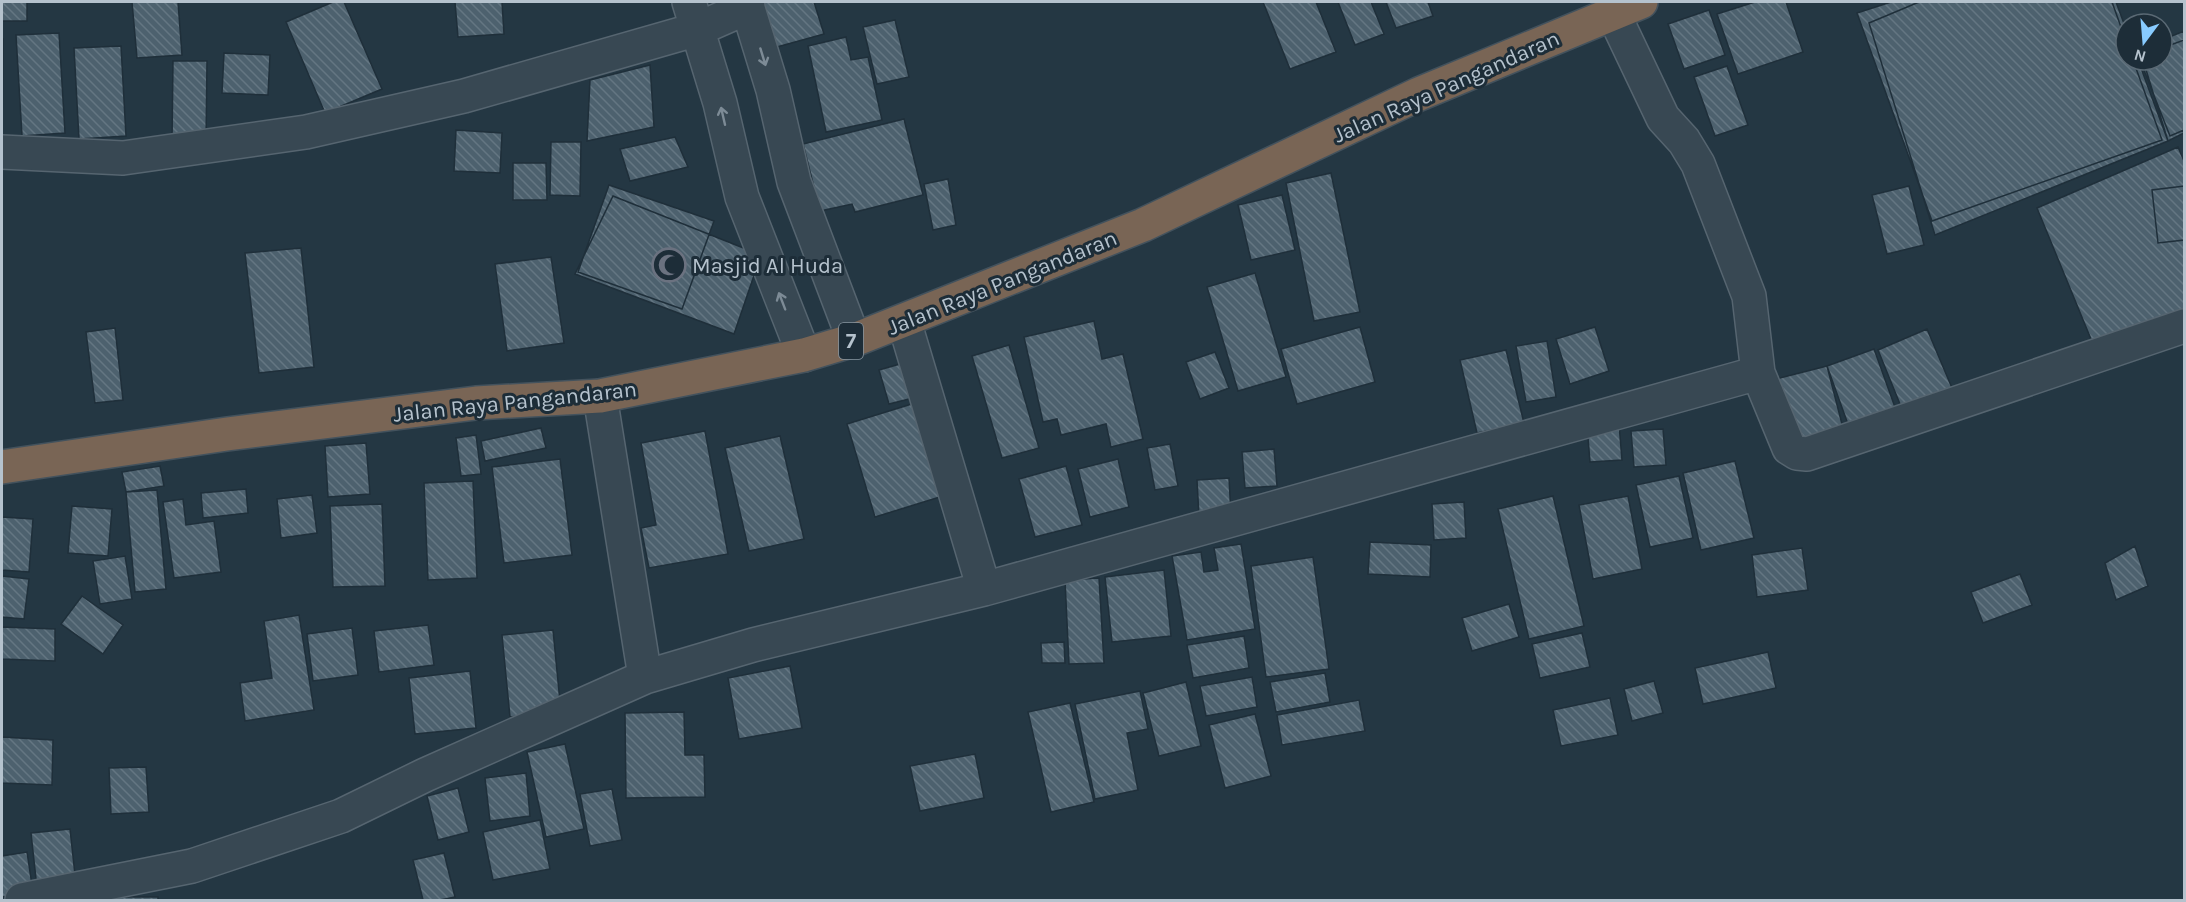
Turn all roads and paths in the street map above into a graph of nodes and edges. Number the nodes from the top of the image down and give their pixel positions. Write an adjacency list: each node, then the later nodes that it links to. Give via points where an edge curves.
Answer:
1 (747, 4): 3 (street); 7 (street, one-way to 7, via 773,90 794,182)
2 (1627, 7): 5 (highway, Jalan Raya Pangandaran / 7, via 1419,94 1143,225); 9 (street, via 1663,118 1698,164 1749,296)
3 (693, 15): 4 (street, via 464,96 306,132 123,158); 8 (street, one-way to 3, via 742,197)
4 (2, 152)
5 (904, 321): 7 (highway, Jalan Raya Pangandaran / 7); 12 (street)
6 (2184, 326): 9 (street, via 1807,454 1789,448)
7 (854, 340): 8 (highway, Jalan Raya Pangandaran / 7)
8 (804, 355): 10 (highway, Jalan Raya Pangandaran / 7)
9 (1758, 373): 12 (street)
10 (600, 396): 11 (highway, Jalan Raya Pangandaran / 7, via 477,403); 13 (street)
11 (2, 467)
12 (984, 589): 13 (street, via 753,645)
13 (645, 677): 14 (street, via 341,816 192,866)
14 (22, 900)

